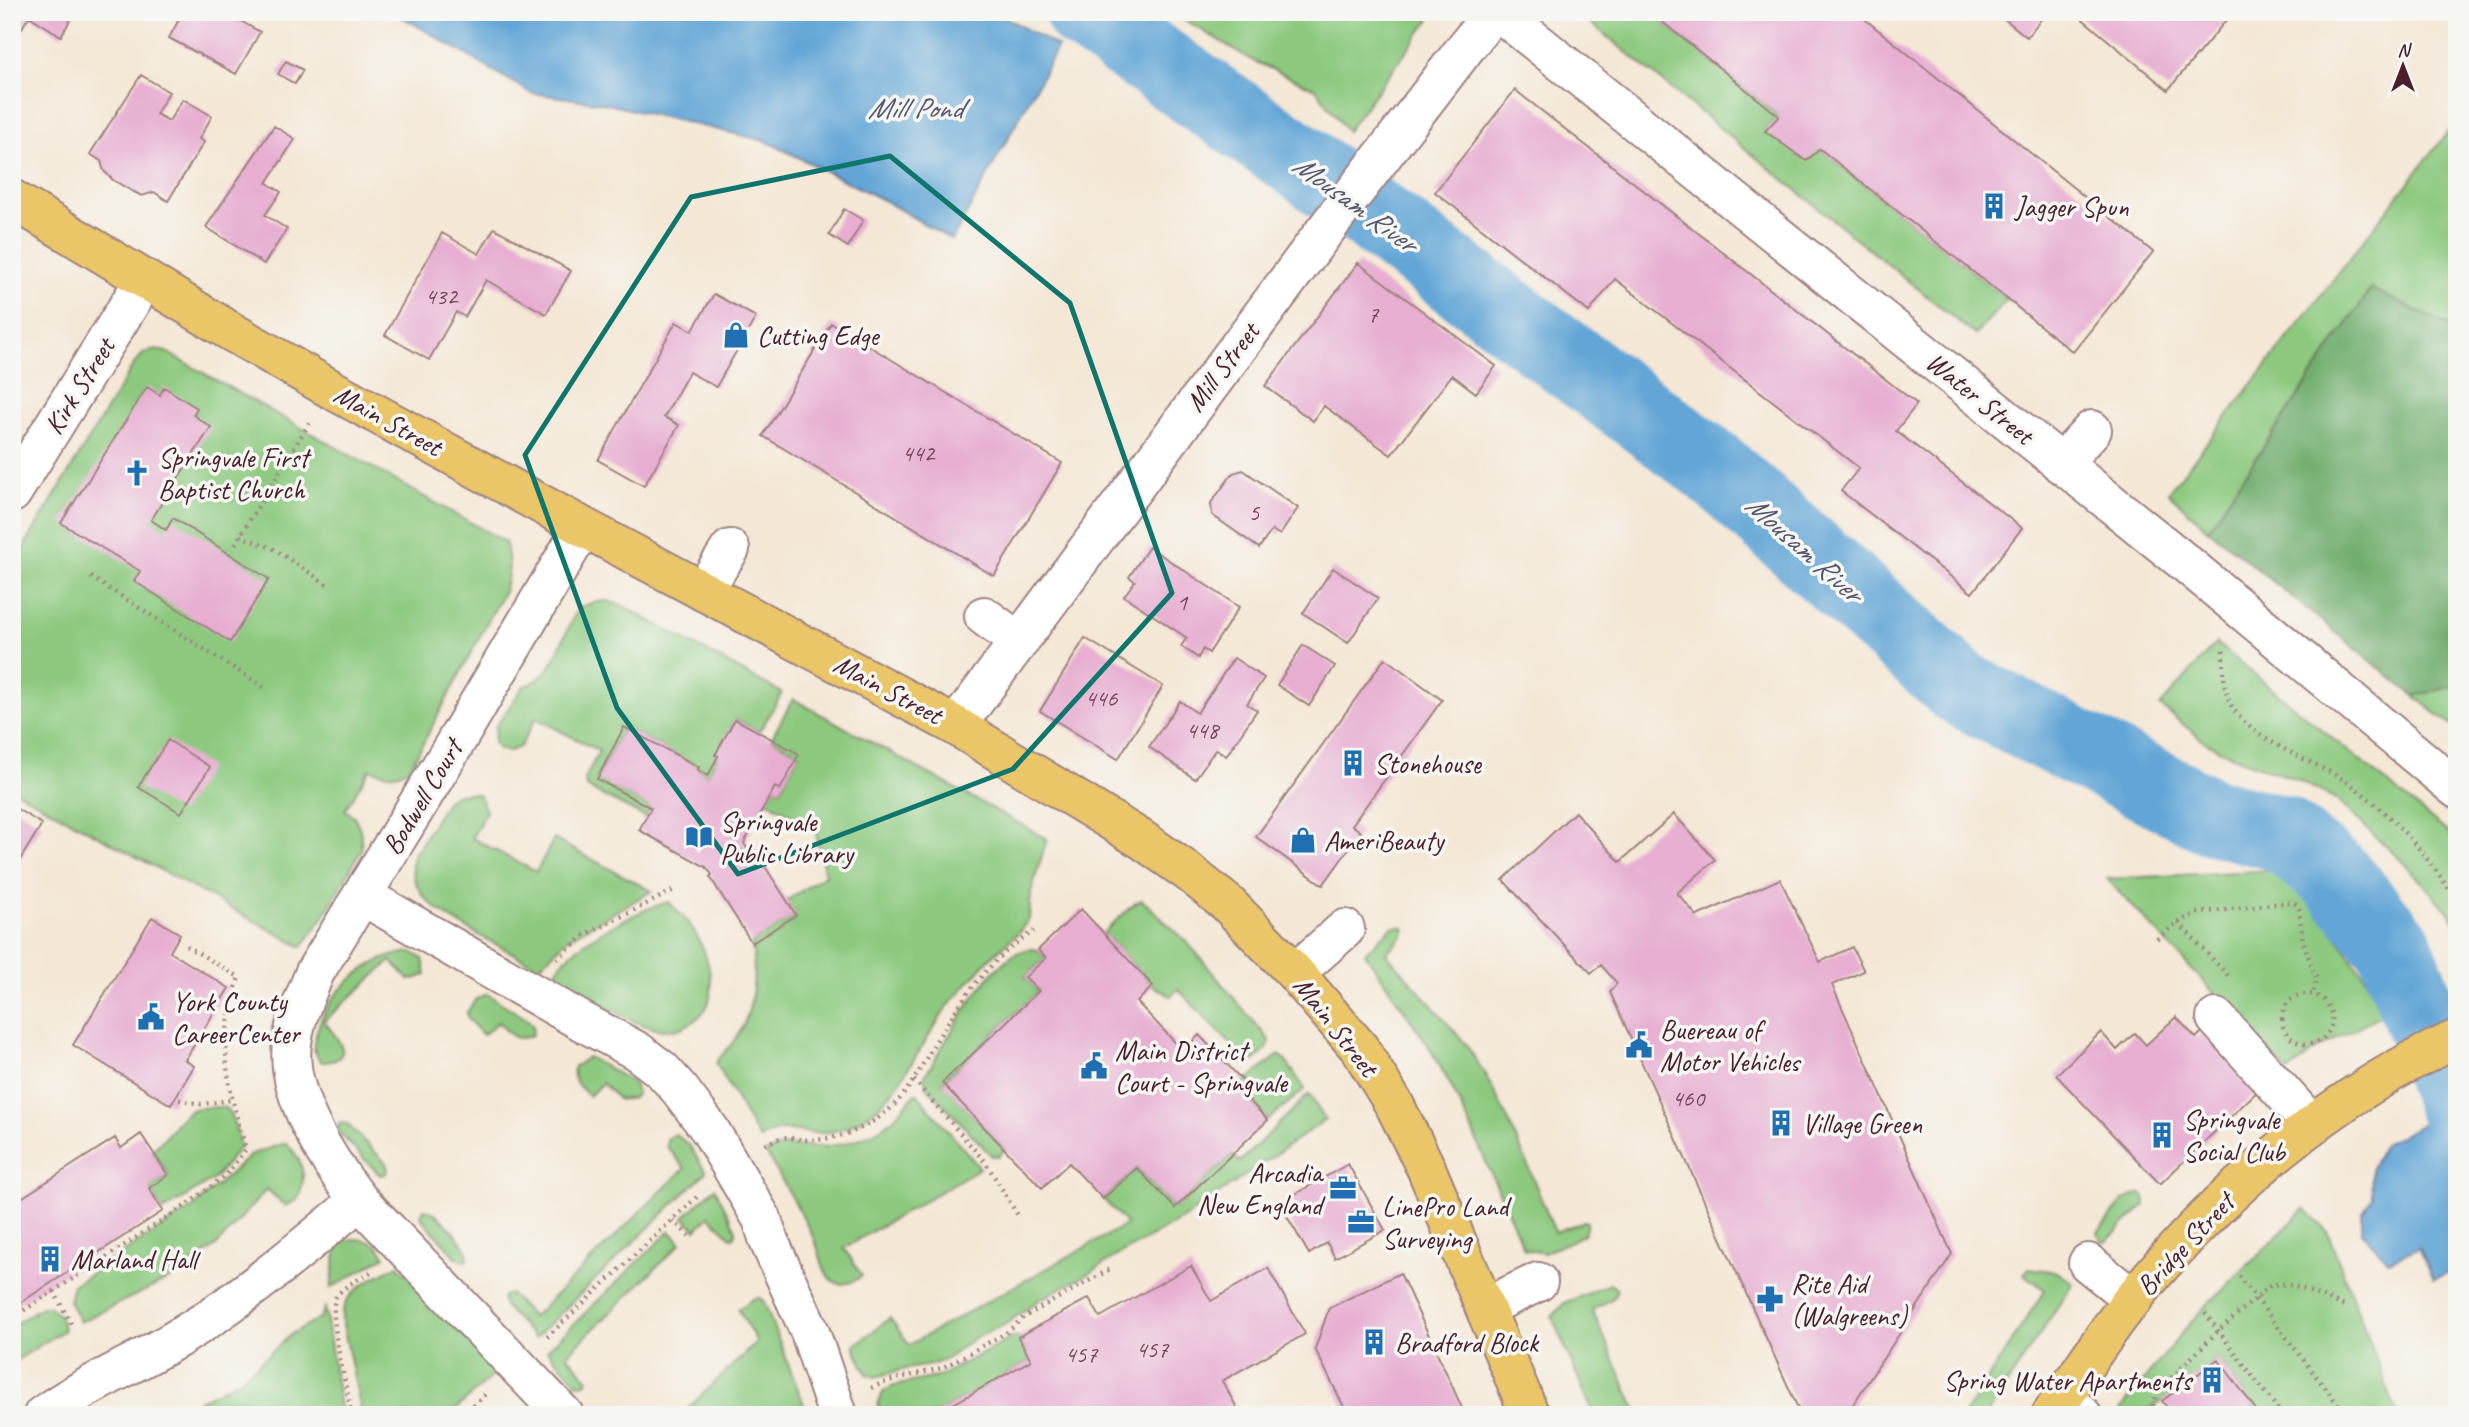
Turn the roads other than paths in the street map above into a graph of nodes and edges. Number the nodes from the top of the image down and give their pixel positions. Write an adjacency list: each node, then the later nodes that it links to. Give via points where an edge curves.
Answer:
1 (1493, 12): 12 (street, Mill Street)
2 (1499, 12): 6 (street, Water Street)
3 (12, 200): 4 (main road, Main Street)
4 (145, 279): 7 (street, Kirk Street); 8 (main road, Main Street, via 331,389)
5 (2092, 430): 6 (street)
6 (2061, 464): 14 (street, Water Street)
7 (12, 493)
8 (583, 527): 10 (main road, Main Street); 15 (street, Bodwell Court)
9 (730, 549): 10 (street)
10 (703, 591): 13 (main road, Main Street)
11 (984, 616): 12 (street)
12 (1020, 642): 13 (street, Mill Street)
13 (956, 726): 17 (main road, Main Street, via 1187,871 1228,904)
14 (2457, 789)
15 (363, 896): 21 (street, Bodwell Court, via 315,972 291,1045 295,1077 317,1140); 26 (street, via 637,1051 662,1070 710,1130 762,1219 810,1332)
16 (1345, 929): 17 (street)
17 (1295, 973): 25 (main road, Main Street, via 1360,1049 1395,1106)
18 (2216, 1018): 20 (street)
19 (2457, 1039): 20 (main road, Bridge Street, via 2395,1069)
20 (2321, 1118): 24 (main road, Bridge Street, via 2227,1197)
21 (358, 1199): 28 (street, via 239,1299); 29 (street, Bodwell Court)
22 (2088, 1263): 24 (street)
23 (1538, 1282): 25 (street)
24 (2133, 1299): 27 (main road, Bridge Street, via 2106,1334)
25 (1486, 1307): 30 (main road, Main Street)
26 (852, 1403)
27 (2065, 1409)
28 (43, 1415)
29 (564, 1415)
30 (1530, 1415)

